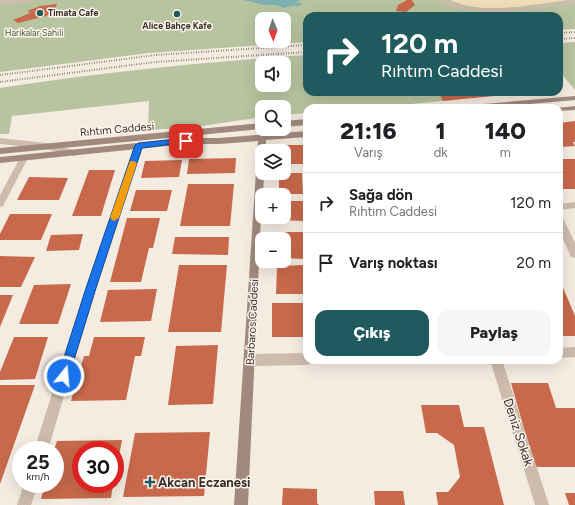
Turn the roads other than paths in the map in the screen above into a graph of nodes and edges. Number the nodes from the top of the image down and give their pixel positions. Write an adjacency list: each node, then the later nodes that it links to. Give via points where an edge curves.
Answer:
1 (31, 0): 4 (street)
2 (442, 0): 3 (street, via 463,7 485,9)
3 (575, 1)
4 (0, 2)
5 (575, 98): 6 (main road)
6 (527, 104)
7 (575, 108): 8 (main road)
8 (563, 109)
9 (303, 122): 10 (main road)
10 (291, 123)
11 (255, 127): 16 (main road, Rıhtım Caddesi)
12 (303, 134): 13 (main road, Rıhtım Caddesi)
13 (262, 138): 15 (main road, Rıhtım Caddesi); 28 (main road, Barbaros Caddesi)
14 (0, 141): 16 (street, Rıhtım Caddesi)
15 (139, 145): 18 (main road, Rıhtım Caddesi); 31 (street)
16 (46, 146): 17 (main road, Rıhtım Caddesi); 18 (street, Rıhtım Caddesi)
17 (0, 151)
18 (75, 152): 19 (main road, Rıhtım Caddesi)
19 (24, 158): 20 (main road, Rıhtım Caddesi); 21 (street)
20 (0, 160)
21 (0, 204)
22 (575, 205): 23 (street)
23 (563, 206)
24 (563, 228): 25 (street)
25 (575, 254)
26 (575, 352): 27 (street)
27 (563, 353)
28 (249, 360): 29 (street); 34 (main road, Barbaros Caddesi)
29 (303, 360)
30 (497, 364): 35 (street, Deniz Sokak)
31 (44, 441)
32 (28, 493): 33 (street)
33 (24, 505)
34 (241, 505)
35 (542, 505)

